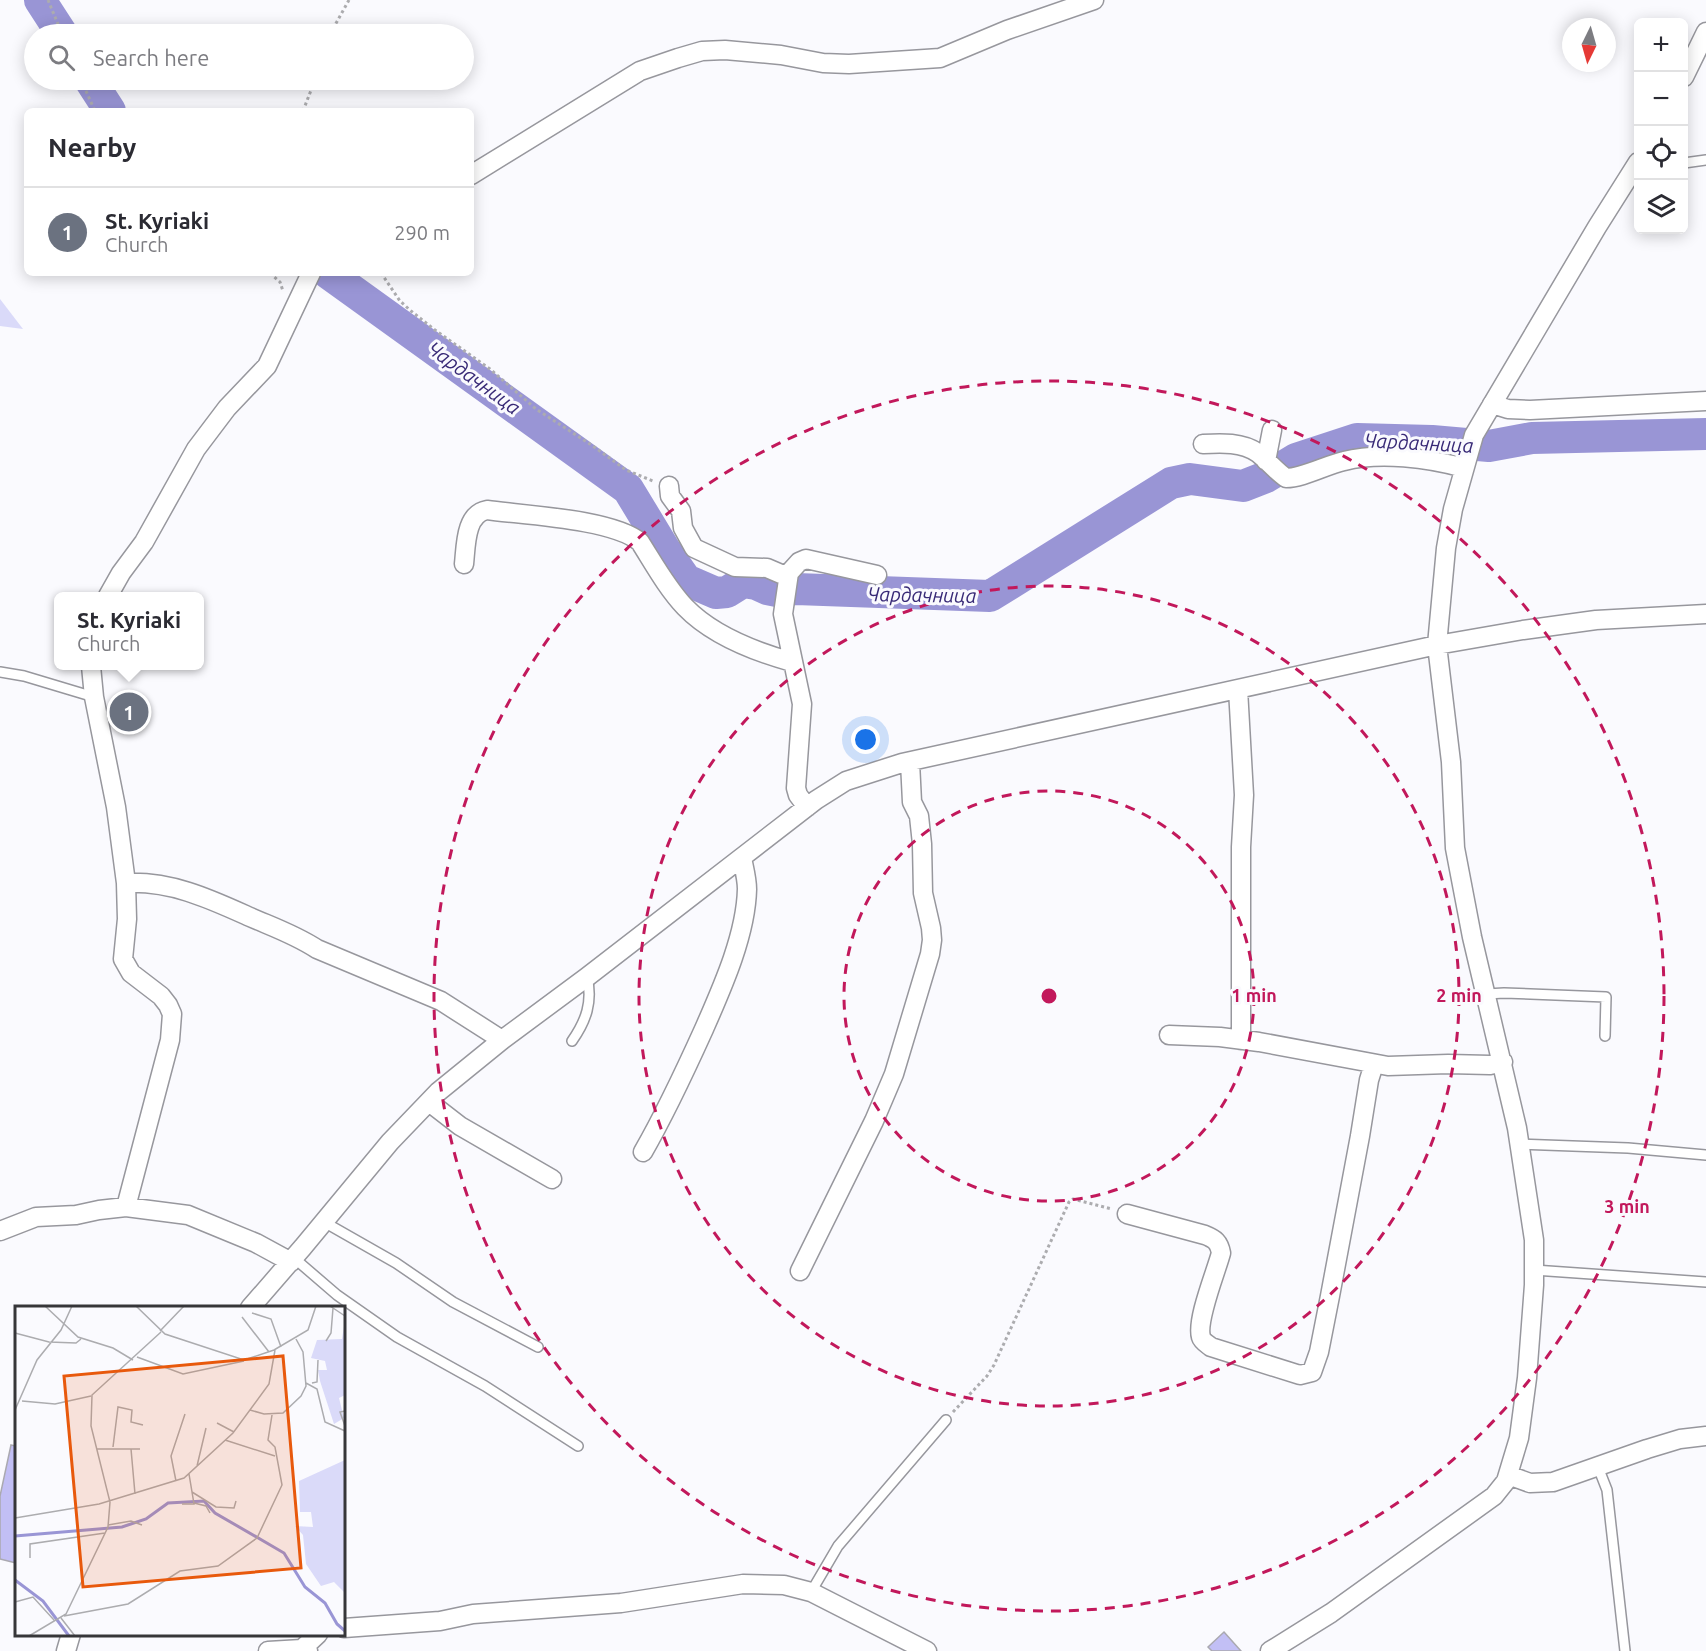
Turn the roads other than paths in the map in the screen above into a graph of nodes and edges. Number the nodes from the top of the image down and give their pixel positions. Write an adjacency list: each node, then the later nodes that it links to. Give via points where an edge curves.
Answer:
1 (1094, 0): 7 (street, via 940,58 840,64 781,55 702,51 640,71)
2 (1706, 32): 3 (street)
3 (1685, 72)
4 (1706, 160): 5 (lane)
5 (1688, 162)
6 (1634, 171): 10 (street)
7 (474, 174)
8 (310, 276): 19 (street, via 267,366 227,408 196,449)
9 (1706, 401): 10 (street, via 1530,410)
10 (1492, 404): 13 (street, via 1474,435)
11 (1272, 430): 14 (street)
12 (1203, 444): 14 (street, via 1247,447)
13 (1466, 461): 14 (street, via 1347,460 1293,478 1286,478); 21 (street, via 1446,548)
14 (1274, 467)
15 (669, 486): 18 (street, via 694,548 735,567 766,567)
16 (464, 564): 22 (street, via 469,529 481,511 617,530 640,542 665,581 699,620 754,651)
17 (877, 575): 18 (street, via 806,559 792,567)
18 (786, 586): 22 (street, via 783,614)
19 (111, 592)
20 (1706, 614): 21 (street, via 1596,620)
21 (1437, 645): 25 (street); 32 (street, via 1451,762 1455,848)
22 (792, 662): 28 (street, via 802,704 796,788)
23 (91, 670): 26 (street)
24 (0, 672): 26 (lane)
25 (1238, 689): 27 (street); 36 (street, via 1244,795)
26 (93, 697): 30 (street, via 116,807)
27 (909, 762): 28 (street, via 846,781); 51 (street, via 912,802 919,816 923,893 932,928 930,954 894,1074)
28 (807, 807): 29 (street)
29 (742, 858): 31 (street); 42 (street, via 747,888 745,906 728,972)
30 (126, 883): 35 (street, via 142,882 198,894 441,1002); 45 (street, via 123,959 140,981 161,996 172,1014 170,1040)
31 (587, 977): 35 (street); 37 (lane, via 588,1012)
32 (1487, 994): 34 (lane, via 1606,997); 38 (street)
33 (1169, 1035): 36 (street)
34 (1605, 1036)
35 (502, 1040): 40 (street)
36 (1241, 1040): 39 (street)
37 (572, 1041)
38 (1503, 1062): 39 (street); 41 (street)
39 (1374, 1064): 46 (street, via 1312,1372 1299,1375 1204,1342 1201,1319 1220,1245 1204,1235)
40 (429, 1102): 44 (street, via 460,1126); 47 (street, via 390,1142)
41 (1520, 1144): 43 (lane); 50 (street, via 1534,1240)
42 (644, 1152)
43 (1706, 1155)
44 (552, 1179)
45 (126, 1207): 48 (street, via 36,1217); 49 (street, via 188,1215)
46 (1127, 1214)
47 (324, 1222): 49 (street); 54 (lane, via 396,1263 453,1302)
48 (0, 1231)
49 (292, 1260): 53 (street); 57 (lane, via 397,1338 486,1386)
50 (1534, 1270): 52 (lane); 59 (street, via 1527,1378 1519,1438)
51 (800, 1271)
52 (1706, 1282)
53 (252, 1306)
54 (538, 1347)
55 (946, 1420): 60 (lane, via 838,1546)
56 (1706, 1436): 58 (street, via 1680,1439)
57 (578, 1446)
58 (1598, 1467): 59 (street, via 1540,1484); 69 (lane, via 1607,1490)
59 (1508, 1475): 68 (street, via 1494,1496 1331,1613)
60 (811, 1592): 61 (street, via 784,1585 743,1584 621,1603); 67 (street)
61 (345, 1628)
62 (71, 1636): 65 (street)
63 (317, 1636): 64 (street)
64 (305, 1650): 66 (street)
65 (66, 1651)
66 (268, 1651)
67 (927, 1651)
68 (1270, 1651)
69 (1625, 1651)

